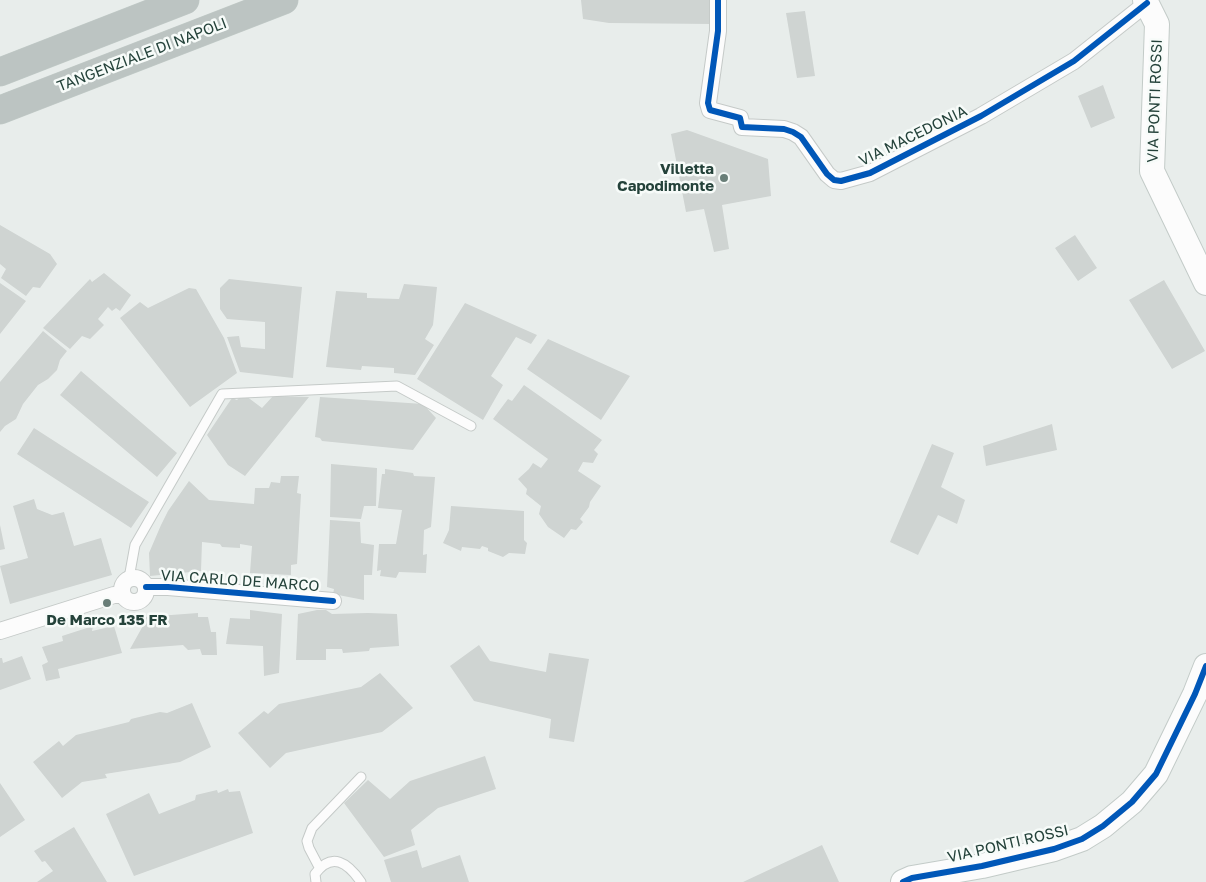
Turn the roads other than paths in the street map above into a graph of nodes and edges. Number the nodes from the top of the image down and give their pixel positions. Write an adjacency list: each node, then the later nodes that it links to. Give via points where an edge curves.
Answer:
1 (185, 0): 5 (highway)
2 (284, 0): 6 (highway, TANGENZIALE DI NAPOLI)
3 (718, 0): 4 (street, VIA MACEDONIA, via 718,31 708,103 710,110 740,118 742,127 793,132 804,141 826,174 841,181 870,173 981,116 1074,60)
4 (1146, 2): 7 (street, VIA PONTI ROSSI, via 1157,24 1152,171)
5 (0, 72)
6 (0, 110)
7 (1206, 283)
8 (471, 426): 10 (lane, via 397,386 222,394 135,545)
9 (146, 587): 10 (street, via 142,580 134,577); 10 (street, via 145,596 137,602 128,601); 11 (street, VIA CARLO DE MARCO)
10 (122, 589): 12 (street)
11 (333, 601)
12 (0, 631)
13 (1206, 666): 18 (street, VIA PONTI ROSSI, via 1156,774 1132,802 1104,826 1082,839 1054,849)
14 (360, 777): 15 (lane, via 312,828 307,840)
15 (320, 867): 16 (lane, via 315,874); 17 (lane, via 334,860 352,870)
16 (316, 882)
17 (361, 882)
18 (903, 882)

